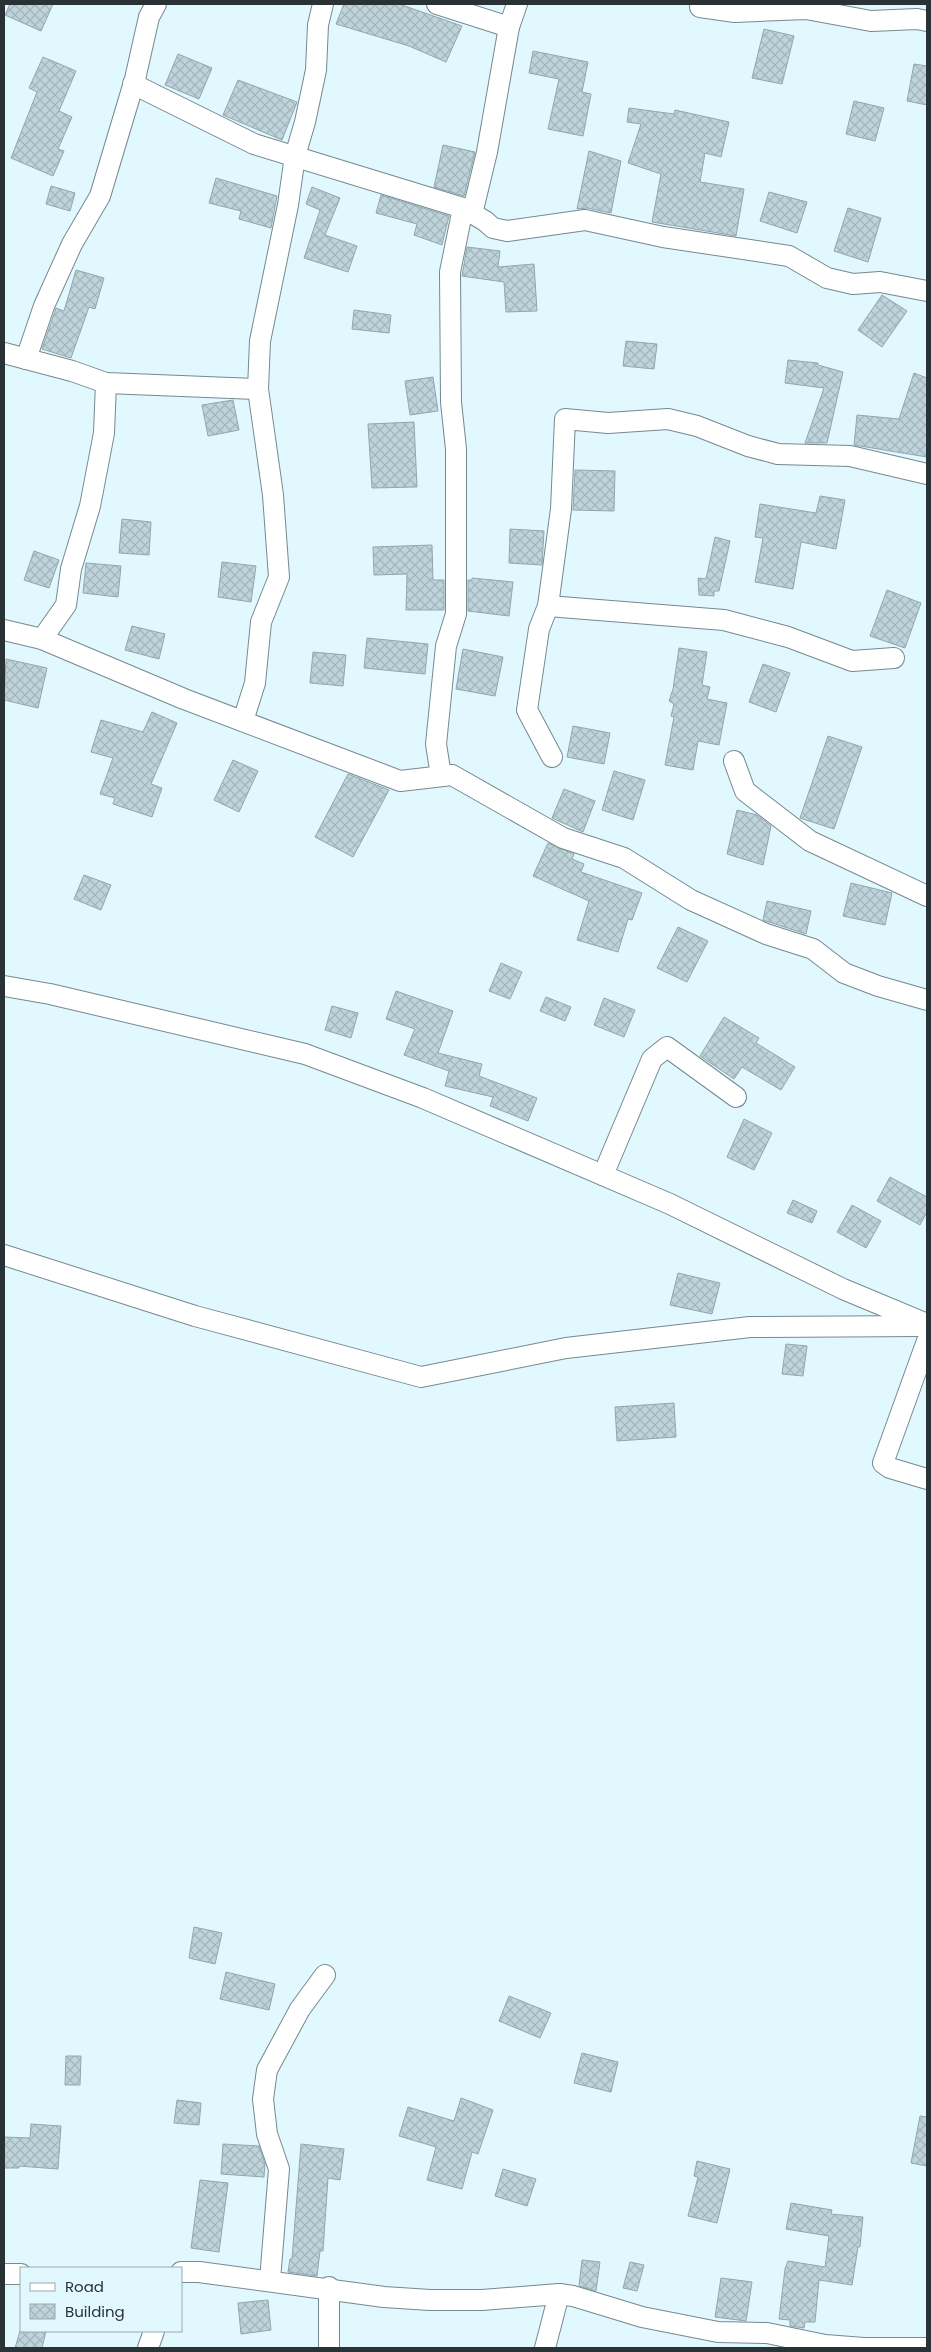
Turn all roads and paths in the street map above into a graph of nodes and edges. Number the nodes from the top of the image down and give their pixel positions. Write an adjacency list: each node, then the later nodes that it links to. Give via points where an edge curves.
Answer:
1 (156, 4): 8 (street, via 148,18)
2 (323, 4): 9 (street, via 318,25 316,70)
3 (437, 4): 7 (street)
4 (517, 4): 7 (street)
5 (700, 7): 6 (street, via 735,12 806,9 871,20)
6 (927, 21)
7 (509, 27): 10 (street, via 487,152)
8 (133, 84): 9 (street, via 254,144); 13 (street, via 100,196 56,279)
9 (295, 156): 10 (street); 15 (street, via 260,340)
10 (467, 211): 11 (street, via 493,228 507,231 585,220 663,237 789,256 828,278 853,284 880,282); 24 (street, via 450,272 451,402 456,449 456,614 446,646 436,744)
11 (927, 292)
12 (4, 353): 13 (street)
13 (26, 359): 14 (street)
14 (106, 383): 15 (street); 19 (street, via 104,433 90,506 71,570 66,605)
15 (258, 389): 21 (street, via 273,495 279,577 261,622 255,684)
16 (927, 474): 17 (street, via 850,456 778,454 668,419 608,424 565,419 560,508)
17 (548, 606): 20 (street, via 724,620 788,637 852,661); 22 (street, via 540,630 528,710)
18 (4, 630): 19 (street)
19 (42, 639): 21 (street, via 184,700)
20 (894, 658)
21 (243, 721): 24 (street, via 400,781)
22 (552, 757)
23 (734, 761): 25 (street, via 745,791 810,841)
24 (441, 776): 27 (street, via 452,775 563,838 624,858 691,900 766,934 813,949 844,973)
25 (927, 896)
26 (4, 986): 29 (street, via 305,1054 423,1098)
27 (927, 1000)
28 (736, 1097): 29 (street, via 667,1047 652,1059)
29 (602, 1175): 31 (street, via 670,1204 843,1289)
30 (4, 1255): 31 (street, via 195,1316 421,1377 566,1348 750,1327)
31 (927, 1325)
32 (927, 1341): 33 (street, via 883,1463)
33 (927, 1479)
34 (325, 1975): 38 (street, via 300,2009 267,2070 263,2099 266,2134 279,2169)
35 (182, 2272): 38 (street)
36 (4, 2274): 37 (street)
37 (20, 2274)
38 (270, 2280): 39 (street)
39 (329, 2288): 40 (street, via 430,2300); 44 (street)
40 (559, 2294): 42 (street); 45 (street)
41 (154, 2332): 43 (street)
42 (753, 2341): 46 (street, via 767,2333 825,2345)
43 (148, 2348)
44 (329, 2348)
45 (545, 2348)
46 (926, 2348)

